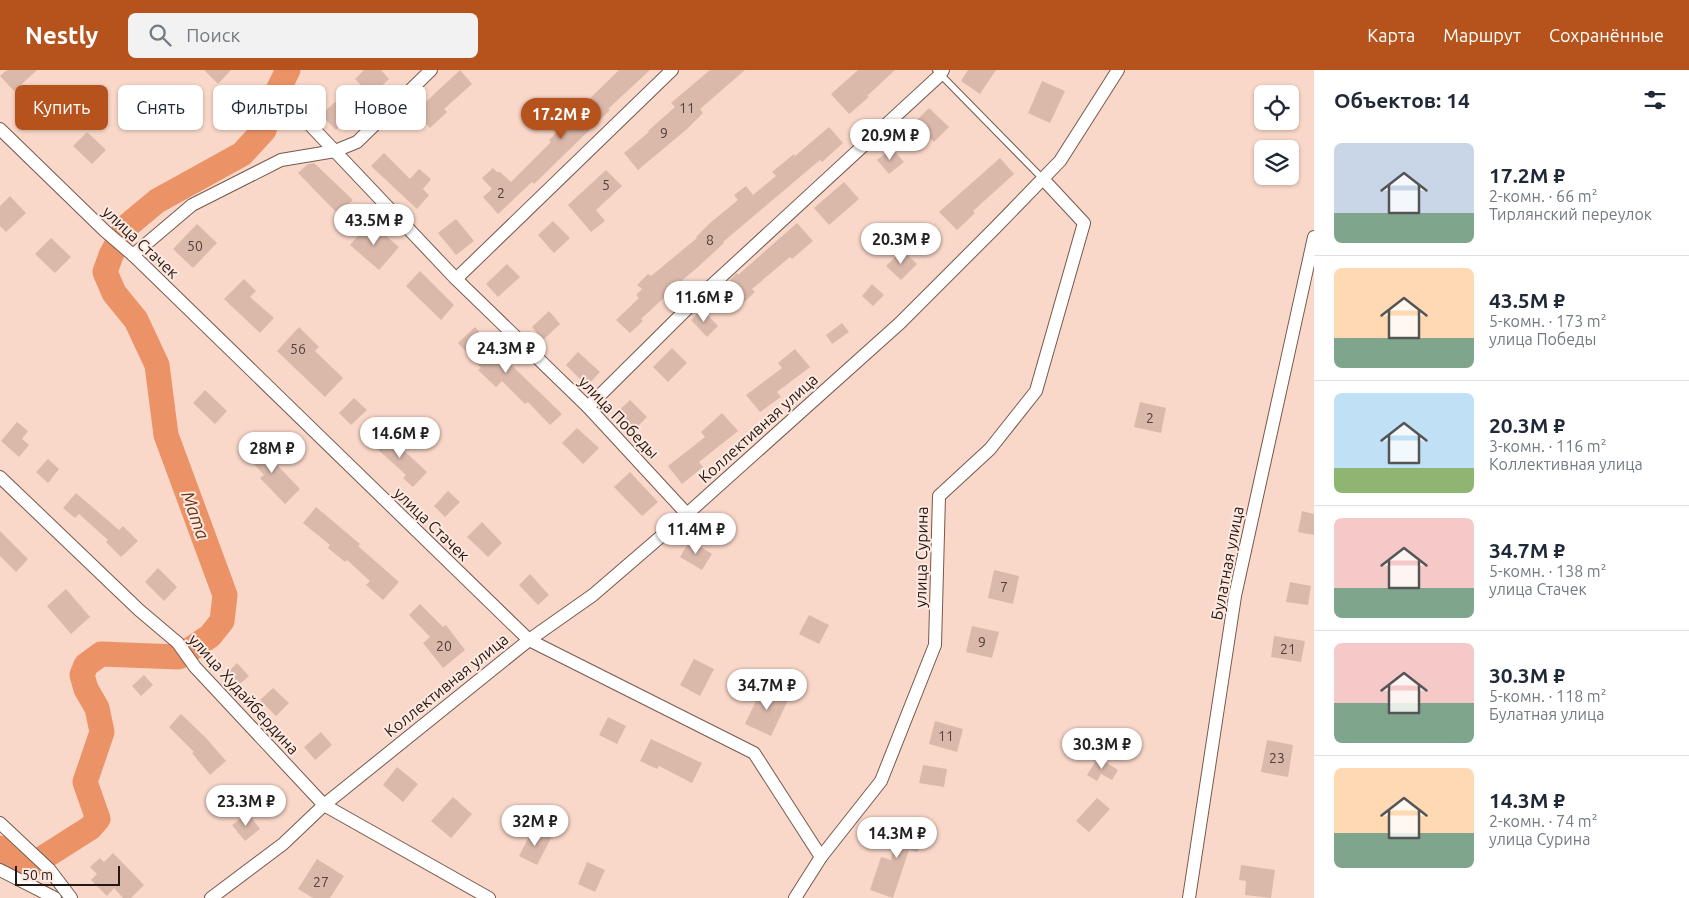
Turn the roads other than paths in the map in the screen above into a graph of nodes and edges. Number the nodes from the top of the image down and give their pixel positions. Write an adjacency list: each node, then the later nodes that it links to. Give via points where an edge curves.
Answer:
1 (431, 70): 7 (street, via 357,142)
2 (672, 70): 11 (street)
3 (1118, 70): 8 (street, Коллективная улица, via 1060,161)
4 (940, 72): 8 (lane); 12 (street, via 699,297)
5 (0, 129): 10 (street, улица Стачек, via 104,231)
6 (315, 130): 7 (street, улица Победы)
7 (335, 151): 10 (street, via 282,160 192,205); 11 (street, улица Победы)
8 (1043, 179): 14 (street, Коллективная улица, via 900,323); 18 (street, улица Сурина, via 1084,223 1036,391 990,450 939,496 935,645 881,781)
9 (1313, 245): 25 (street, Булатная улица, via 1235,596)
10 (133, 255): 15 (street, улица Стачек)
11 (456, 279): 12 (street, улица Победы)
12 (588, 407): 14 (street, улица Победы)
13 (0, 477): 16 (street, улица Худайбердина, via 178,643 195,667)
14 (687, 514): 15 (street, Коллективная улица, via 593,594)
15 (528, 640): 16 (street, Коллективная улица); 18 (street, улица Стачек, via 754,753)
16 (324, 805): 22 (street, Коллективная улица, via 283,844); 23 (street, улица Худайбердина)
17 (0, 823): 21 (street, via 49,868)
18 (821, 857): 24 (street, улица Сурина)
19 (0, 870): 20 (street)
20 (55, 898)
21 (71, 898)
22 (211, 898)
23 (489, 898)
24 (795, 898)
25 (1189, 898)

